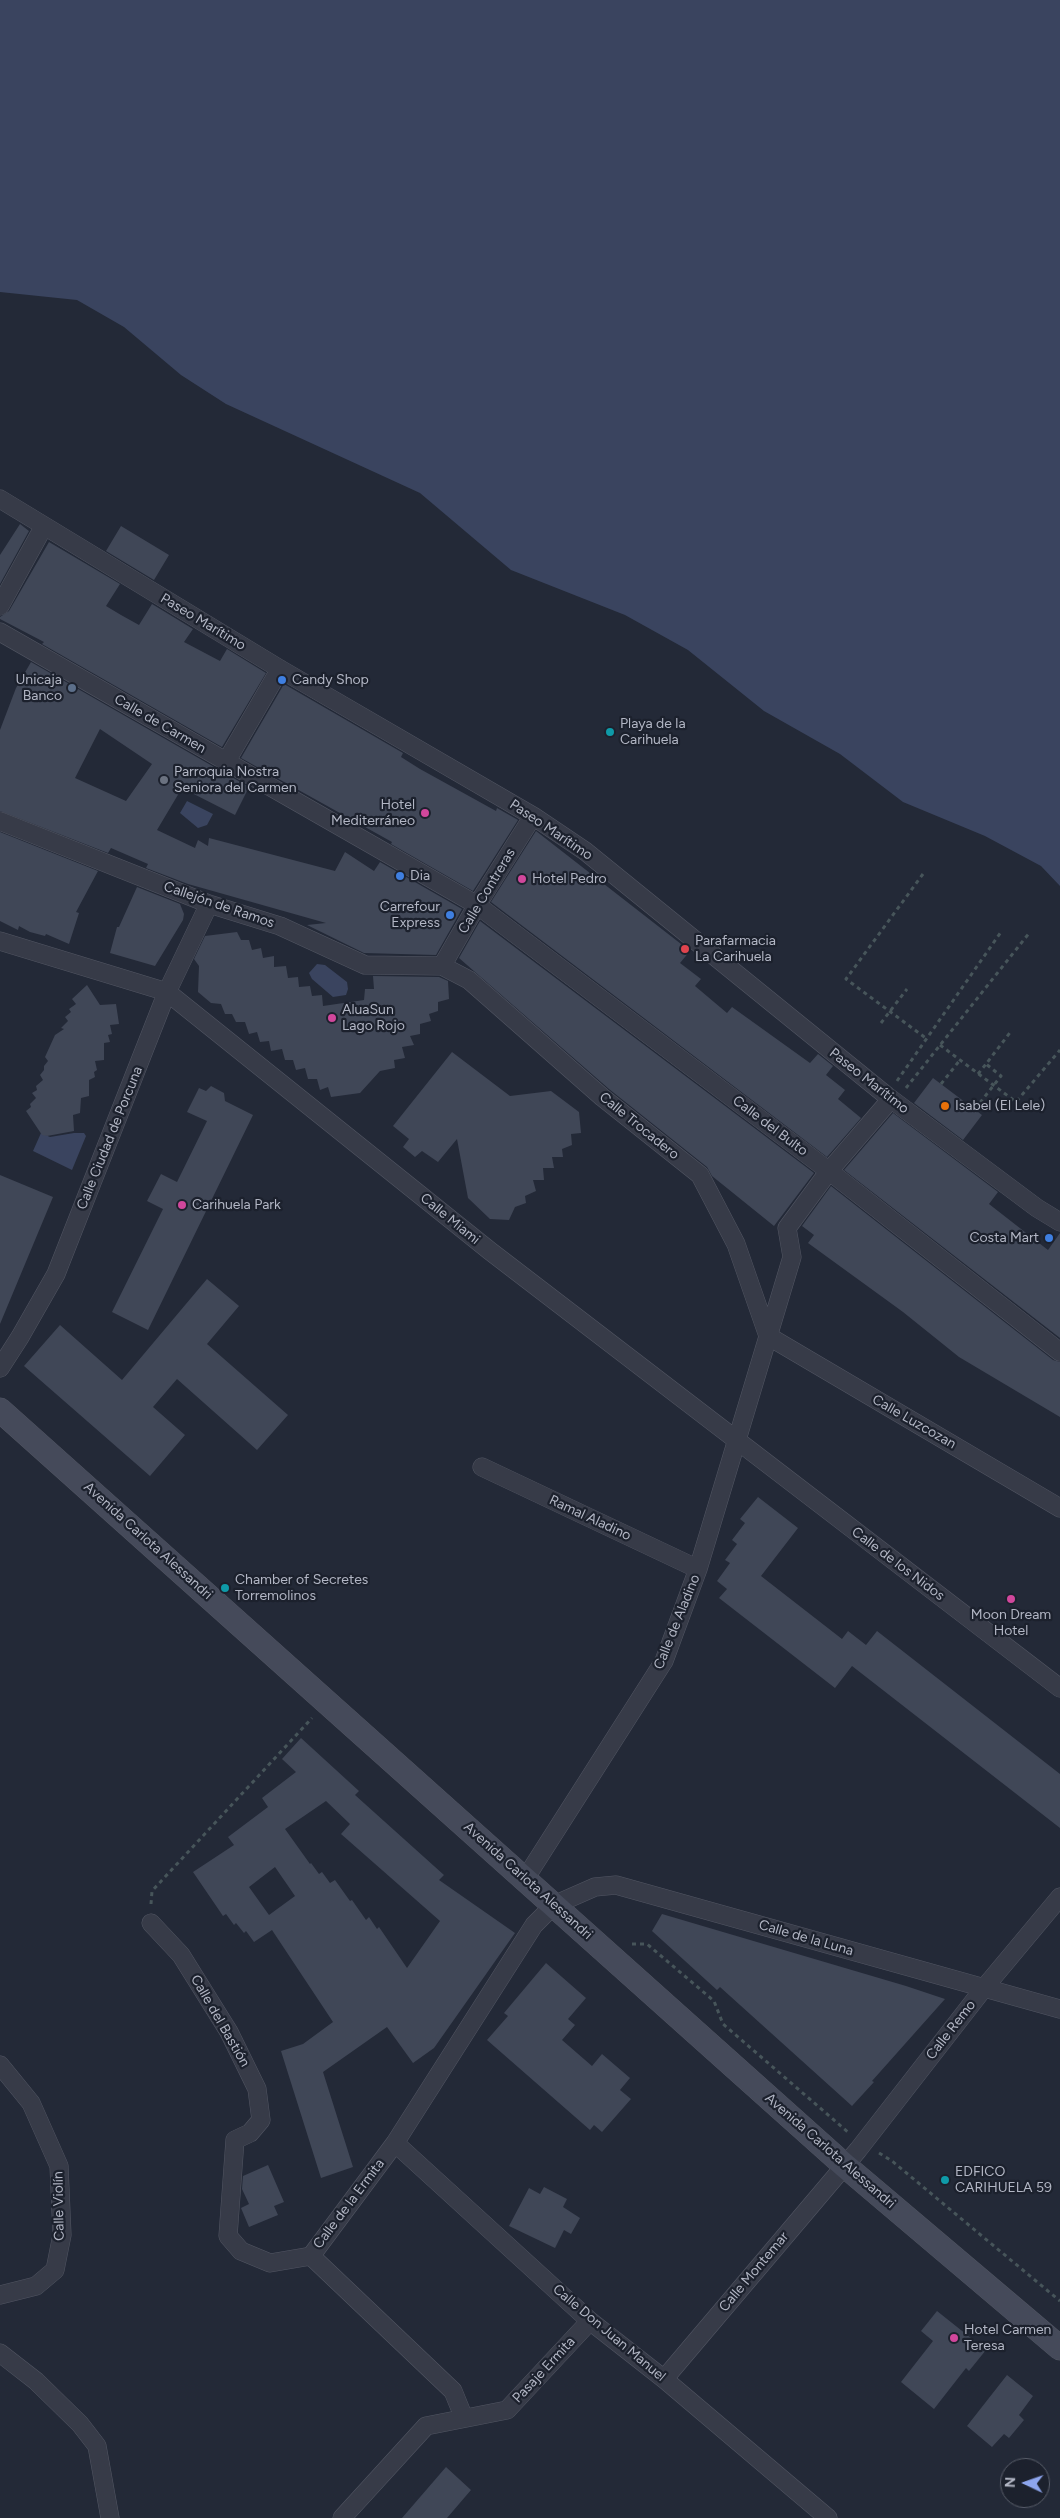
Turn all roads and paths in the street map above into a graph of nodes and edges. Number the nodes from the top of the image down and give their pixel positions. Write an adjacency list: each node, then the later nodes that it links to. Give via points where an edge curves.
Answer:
1 (0, 499): 2 (street, Paseo Marítimo)
2 (44, 526): 3 (street); 5 (street, Paseo Marítimo)
3 (0, 604)
4 (0, 632): 6 (street, Calle de Carmen)
5 (280, 669): 6 (street); 7 (street, Paseo Marítimo)
6 (226, 762): 11 (street, Calle de Carmen)
7 (533, 816): 11 (street, Calle Contreras); 29 (street, Paseo Marítimo, via 585,851)
8 (0, 821): 10 (street, Callejón de Ramos)
9 (923, 874): 18 (path, via 846,979)
10 (209, 904): 15 (street, Callejón de Ramos, via 280,926 365,964); 17 (street, Calle Ciudad de Porcuna)
11 (477, 905): 15 (street, Calle Contreras); 31 (street, Calle del Bulto)
12 (1001, 932): 21 (path)
13 (1030, 932): 22 (path)
14 (0, 941): 17 (street)
15 (442, 966): 33 (street, Calle Trocadero, via 470,980 602,1097 700,1175 736,1244)
16 (907, 989): 18 (path)
17 (167, 992): 35 (street, Calle Ciudad de Porcuna, via 56,1274); 37 (street, Calle Miami, via 490,1251)
18 (889, 1011): 19 (path); 21 (path)
19 (881, 1023)
20 (1012, 1030): 25 (path)
21 (927, 1039): 29 (path)
22 (940, 1045): 24 (path); 29 (path)
23 (1060, 1050): 28 (path, via 1016,1102)
24 (960, 1060): 26 (path); 27 (path)
25 (986, 1064): 26 (path); 28 (path, via 1001,1076)
26 (978, 1074): 28 (path)
27 (941, 1084)
28 (993, 1085): 30 (path)
29 (891, 1099): 31 (street, Calle de Aladino); 32 (street, Paseo Marítimo, via 1036,1208)
30 (975, 1109)
31 (829, 1171): 33 (street, Calle de Aladino, via 787,1228 792,1257); 34 (street, Calle del Bulto)
32 (1060, 1222)
33 (768, 1336): 37 (street, Calle de Aladino); 39 (street, Calle Luzcozan)
34 (1060, 1352)
35 (0, 1368)
36 (0, 1410): 42 (main road, Avenida Carlota Alessandri)
37 (737, 1440): 40 (street, Calle de Aladino); 41 (street, Calle de los Nidos)
38 (482, 1467): 40 (street, Ramal Aladino)
39 (1060, 1508)
40 (698, 1569): 43 (street, Calle de Aladino, via 664,1661)
41 (1060, 1688)
42 (327, 1700): 43 (main road, Avenida Carlota Alessandri); 46 (path, via 152,1891)
43 (525, 1879): 45 (main road, Avenida Carlota Alessandri)
44 (1060, 1897): 48 (street, Calle Remo)
45 (554, 1905): 48 (street, Calle de la Luna, via 595,1887 616,1885); 51 (street, Calle de la Ermita, via 534,1926); 53 (main road, Avenida Carlota Alessandri)
46 (151, 1923): 54 (street, Calle del Bastión, via 181,1955 229,2032 257,2089 261,2120 250,2133 235,2140 228,2236 241,2251 270,2263)
47 (630, 1944): 52 (path, via 648,1944 714,2001 723,2024)
48 (984, 1988): 49 (street, Calle de la Luna); 52 (street, Calle Remo)
49 (1060, 2009)
50 (0, 2065): 55 (street, Calle Violín, via 31,2103 59,2166 62,2235 55,2270 36,2286)
51 (394, 2143): 54 (street, Calle de la Ermita); 57 (street, Calle Don Juan Manuel)
52 (862, 2144): 53 (street, Calle Remo); 56 (path, via 892,2161)
53 (844, 2165): 58 (main road, Avenida Carlota Alessandri); 60 (street, Calle Montemar)
54 (310, 2256): 61 (street, Calle de la Ermita, via 453,2391)
55 (0, 2295)
56 (1060, 2301)
57 (590, 2321): 60 (street, Calle Don Juan Manuel); 61 (street, Pasaje Ermita, via 507,2410)
58 (1060, 2348)
59 (0, 2354): 62 (street, via 36,2381 80,2424 96,2446)
60 (664, 2379): 64 (street, Calle Don Juan Manuel)
61 (464, 2418): 63 (street, via 426,2426)
62 (110, 2518)
63 (342, 2518)
64 (828, 2518)

